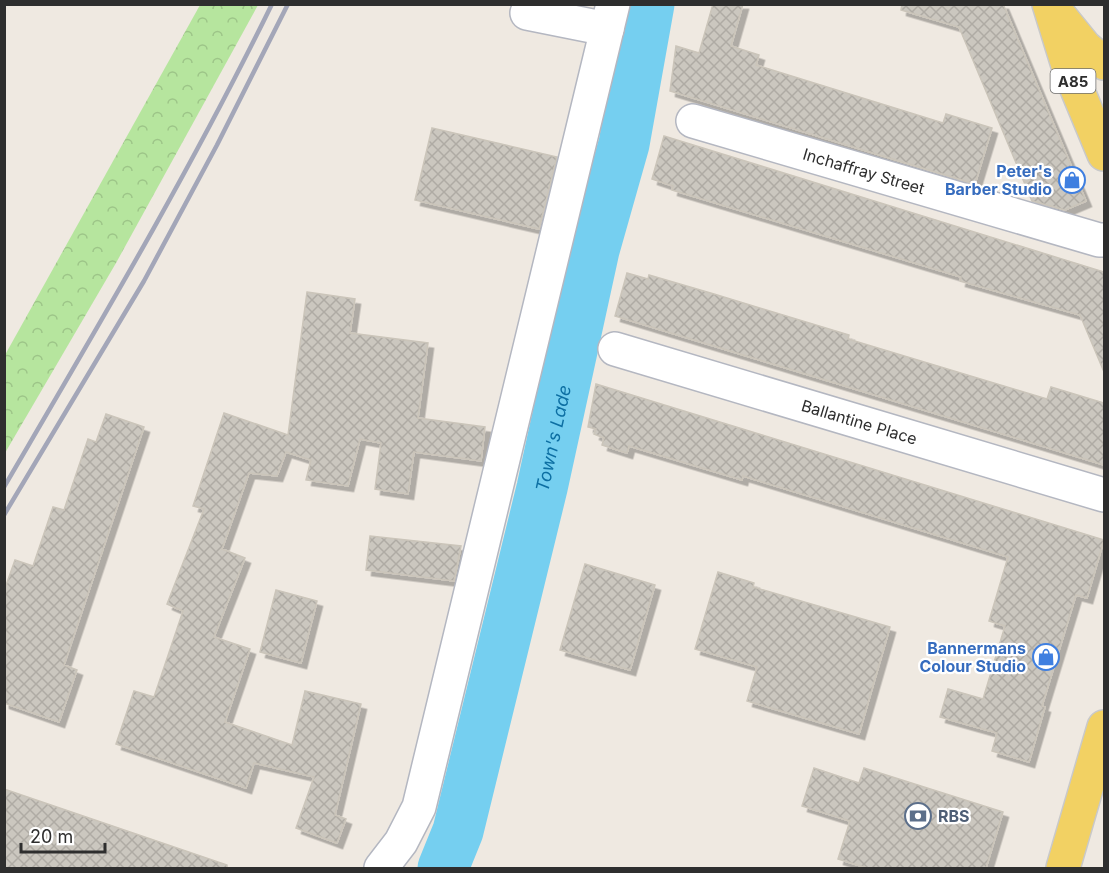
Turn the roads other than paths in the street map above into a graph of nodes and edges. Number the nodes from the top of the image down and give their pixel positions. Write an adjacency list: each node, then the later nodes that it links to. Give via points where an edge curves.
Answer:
1 (1049, 4): 4 (main road, A85); 6 (main road, A85, via 1070,72)
2 (527, 13): 3 (street)
3 (610, 17): 11 (street, via 419,807 401,842)
4 (1104, 63)
5 (693, 121): 7 (street, Inchaffray Street)
6 (1104, 154)
7 (1104, 240)
8 (615, 349): 9 (street, Ballantine Place)
9 (1104, 495)
10 (1104, 727): 12 (main road)
11 (381, 868)
12 (1063, 868)

